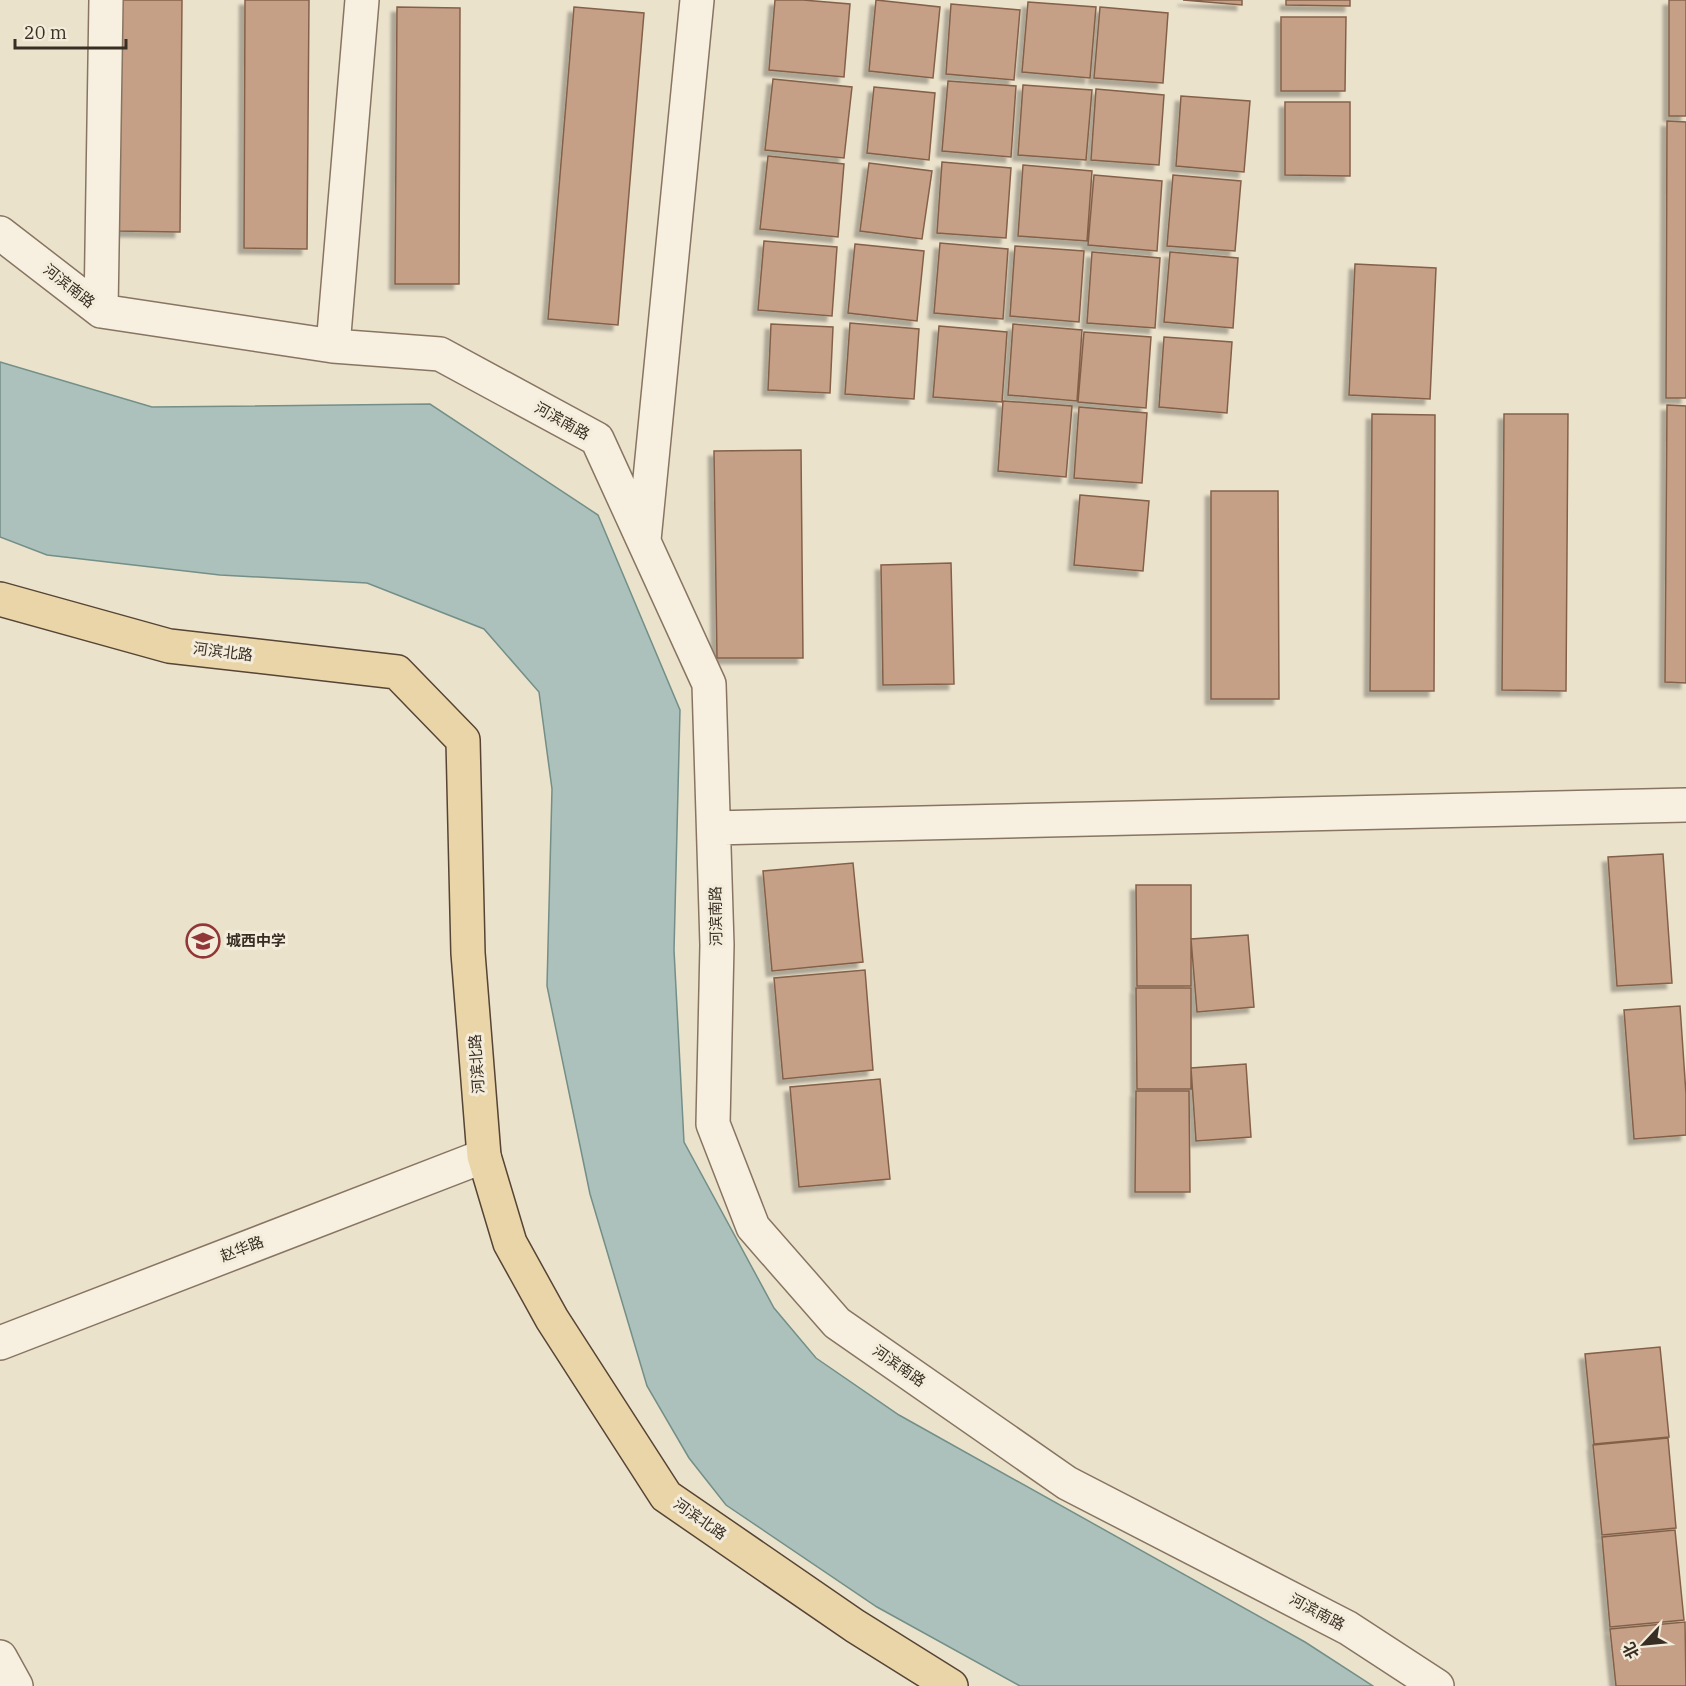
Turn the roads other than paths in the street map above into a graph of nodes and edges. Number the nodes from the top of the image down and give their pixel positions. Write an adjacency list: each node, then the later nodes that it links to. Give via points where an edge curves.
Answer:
1 (106, 0): 5 (street)
2 (362, 0): 6 (street)
3 (697, 0): 7 (street)
4 (0, 233): 5 (street, 河滨南路)
5 (101, 311): 6 (street, 河滨南路)
6 (333, 346): 7 (street, 河滨南路, via 440,354 597,439)
7 (643, 542): 10 (street, 河滨南路, via 709,684)
8 (0, 599): 11 (main road, 河滨北路, via 169,646 397,672 463,740 468,953)
9 (1686, 805): 10 (street)
10 (714, 828): 16 (street, 河滨南路, via 717,945 713,1124 753,1227 837,1323 1067,1483 1348,1628)
11 (484, 1156): 12 (street, 赵华路); 15 (main road, 河滨北路, via 510,1243 552,1319 666,1496 855,1626)
12 (0, 1343)
13 (0, 1657): 14 (street)
14 (16, 1686)
15 (951, 1686)
16 (1437, 1686)

